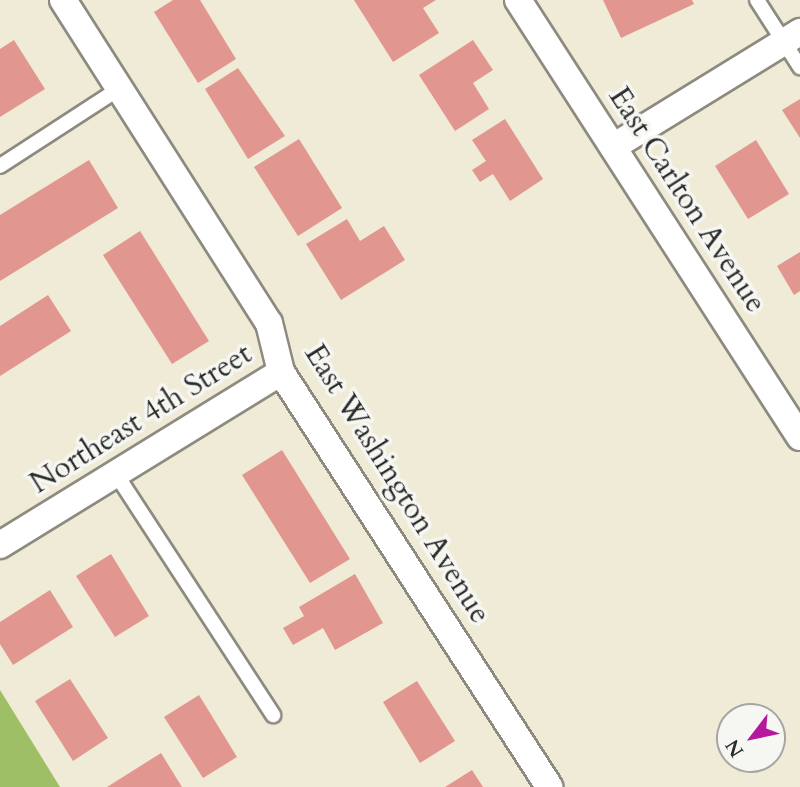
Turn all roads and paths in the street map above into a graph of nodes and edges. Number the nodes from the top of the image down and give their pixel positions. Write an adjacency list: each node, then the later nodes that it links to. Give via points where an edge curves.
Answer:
1 (63, 0): 6 (street, East Washington Avenue)
2 (519, 0): 7 (street, East Carlton Avenue)
3 (757, 0): 4 (lane)
4 (792, 37): 5 (lane); 7 (street)
5 (800, 66)
6 (120, 88): 8 (lane); 9 (street, East Washington Avenue, via 269,323)
7 (614, 147): 10 (street, East Carlton Avenue)
8 (0, 166)
9 (281, 372): 11 (street, Northeast 4th Street); 14 (street, East Washington Avenue)
10 (800, 437)
11 (116, 474): 12 (street, Northeast 4th Street); 13 (lane)
12 (0, 545)
13 (273, 715)
14 (549, 787)

